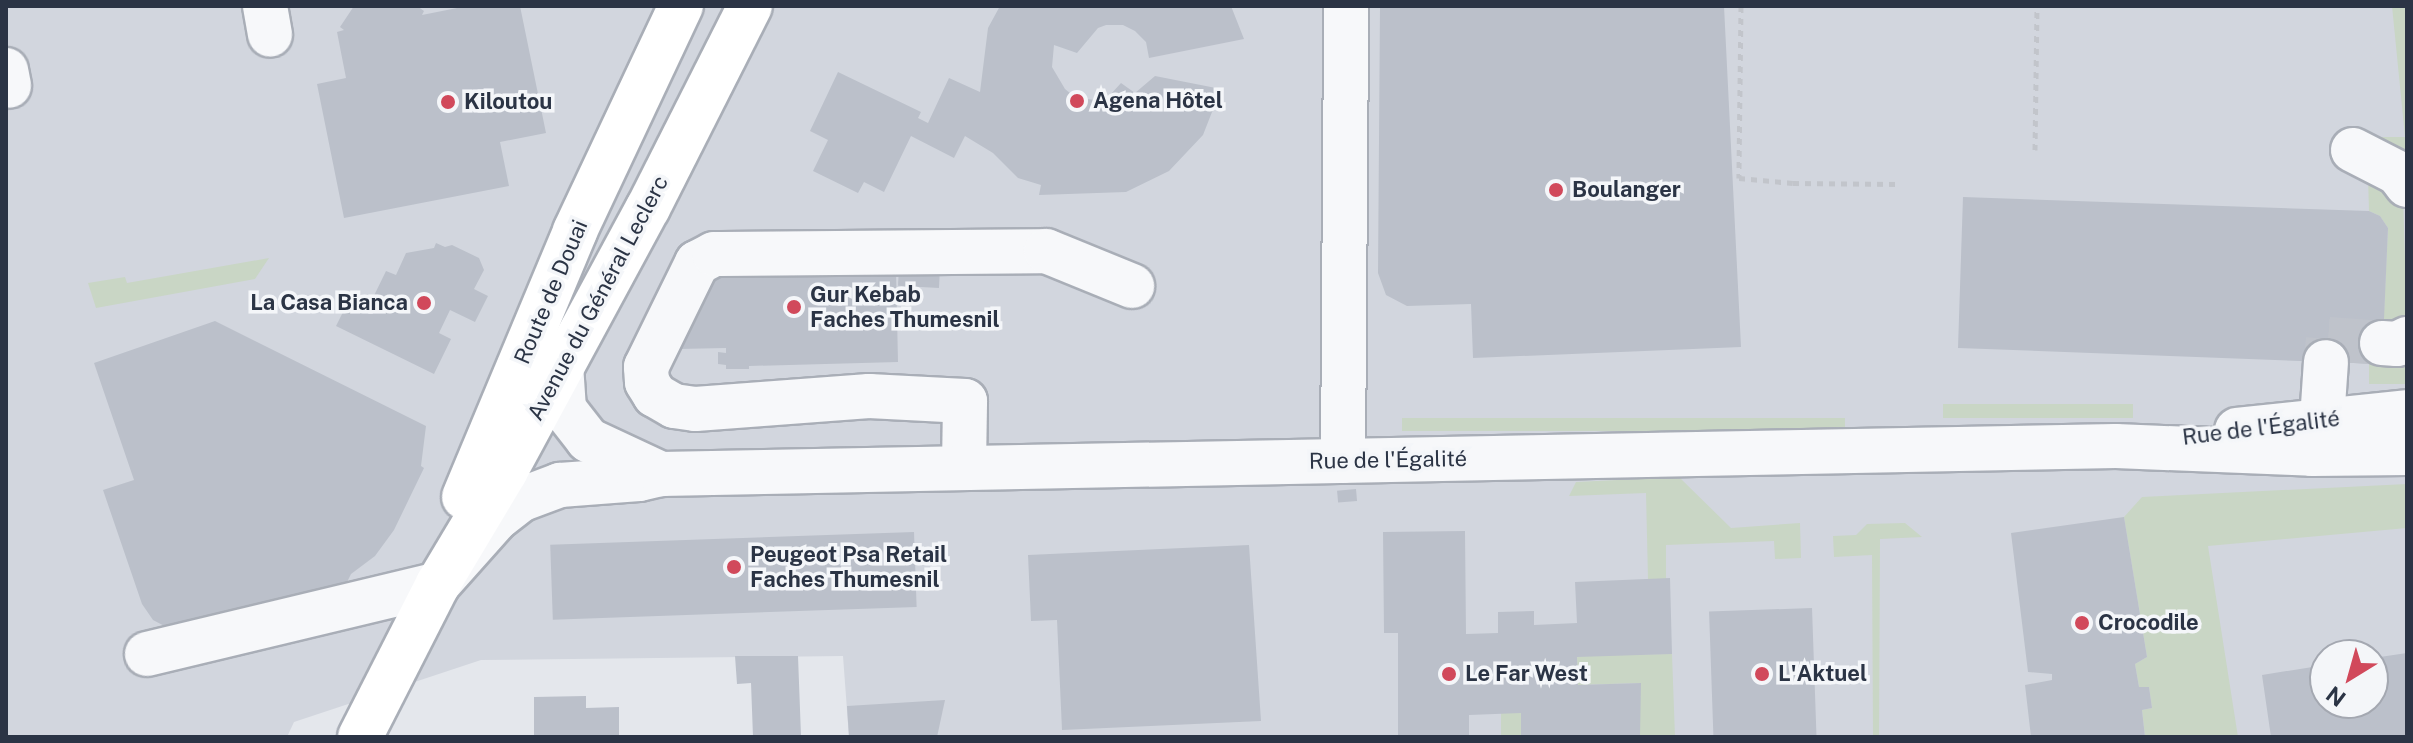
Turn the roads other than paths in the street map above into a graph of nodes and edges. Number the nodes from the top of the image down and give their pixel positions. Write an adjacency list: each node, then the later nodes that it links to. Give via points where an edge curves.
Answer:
1 (681, 6): 16 (main road, Route de Douai, via 575,231 469,482)
2 (750, 6): 8 (main road, Avenue du Général Leclerc)
3 (1346, 6): 13 (street)
4 (2353, 150): 5 (street, via 2398,173)
5 (2407, 185)
6 (1132, 286): 14 (street, via 1046,251 714,254 697,263 646,367 655,395 674,406 695,409 869,396 965,401)
7 (2326, 362): 10 (street)
8 (561, 365): 15 (street, Rue de l'Égalité, via 564,409 588,440); 16 (main road, Avenue du Général Leclerc)
9 (2407, 412): 10 (street, Rue de l'Égalité)
10 (2322, 420): 11 (street, Rue de l'Égalité)
11 (2116, 446): 12 (street, Rue de l'Égalité); 13 (street, Rue de l'Égalité)
12 (2407, 453)
13 (1343, 461): 14 (street, Rue de l'Égalité)
14 (964, 467): 15 (street, Rue de l'Égalité)
15 (661, 474): 16 (street, Rue de l'Égalité, via 560,485 520,500)
16 (438, 584): 17 (street); 18 (main road)
17 (147, 654)
18 (362, 735)

